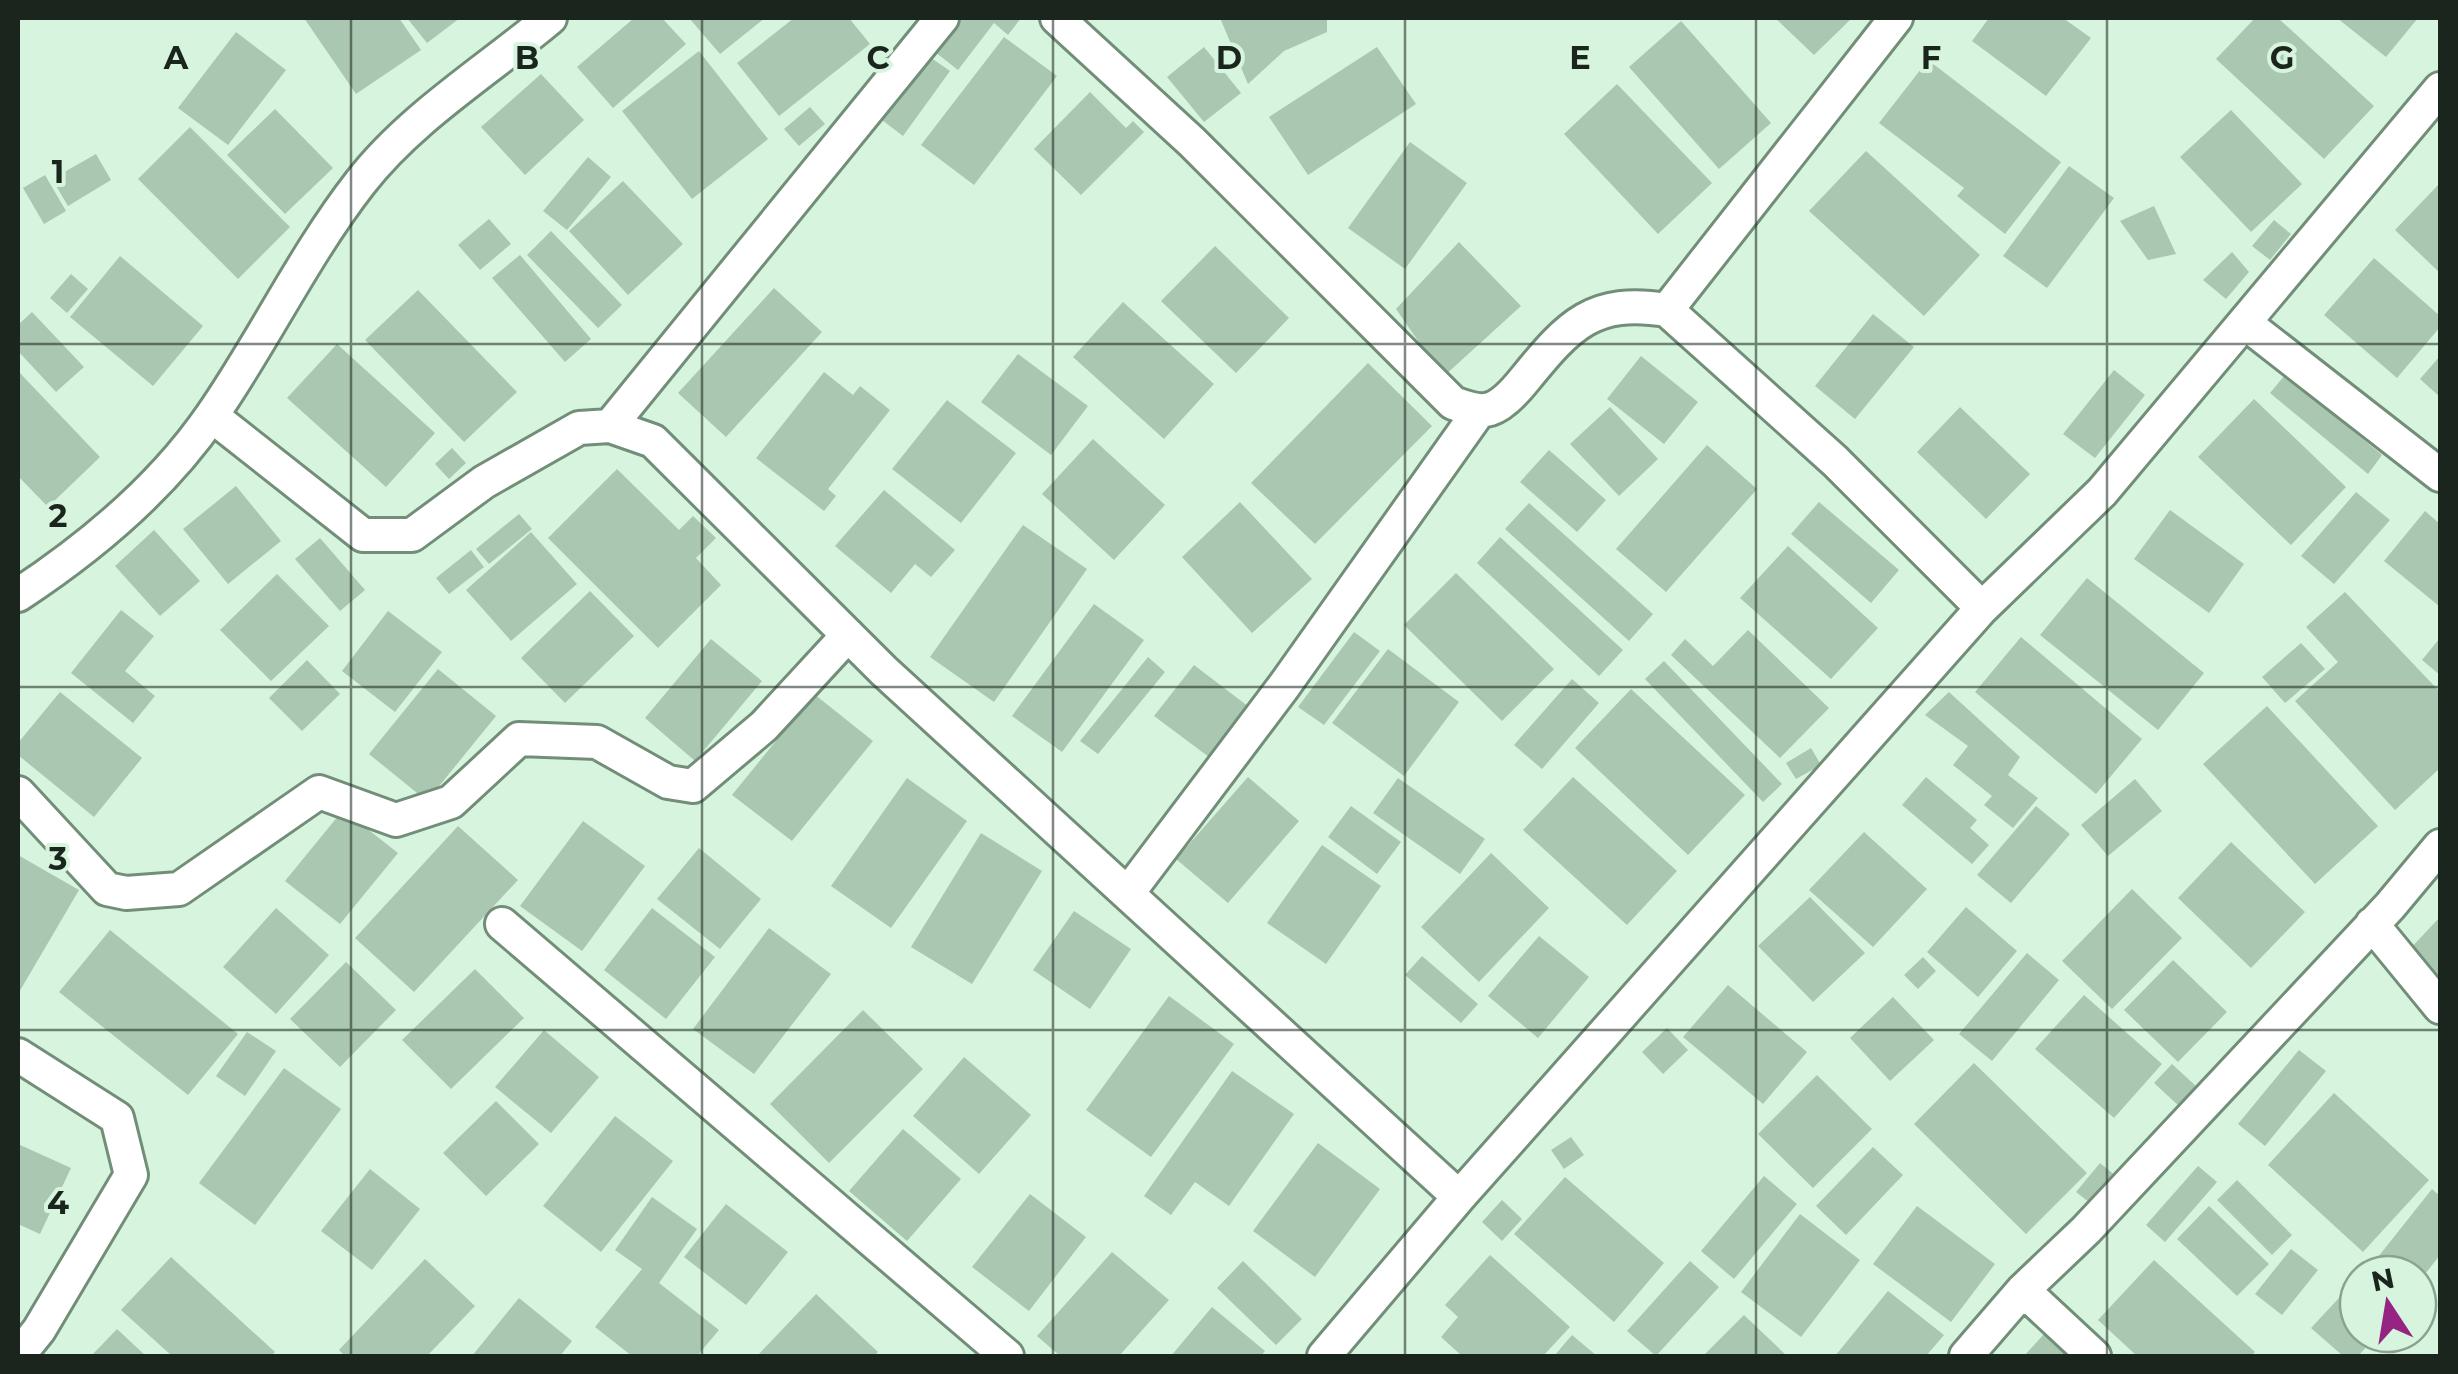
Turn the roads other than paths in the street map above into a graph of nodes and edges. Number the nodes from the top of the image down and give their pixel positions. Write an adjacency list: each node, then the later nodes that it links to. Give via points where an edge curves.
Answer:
1 (550, 18): 9 (street, via 416,127 361,182)
2 (942, 18): 10 (street)
3 (1057, 18): 8 (street, via 1335,282 1427,382 1452,403)
4 (1896, 18): 6 (street)
5 (2440, 89): 7 (street)
6 (1667, 310): 8 (street, via 1603,308 1557,340 1518,388 1492,409); 13 (street, via 1835,461)
7 (2245, 323): 11 (street); 13 (street, via 2102,492)
8 (1478, 411): 17 (street)
9 (212, 416): 10 (street, via 363,534 412,535 550,442 580,428); 12 (street, via 85,551)
10 (610, 426): 14 (street, via 668,452)
11 (2440, 475)
12 (18, 596)
13 (1982, 608): 22 (street)
14 (848, 635): 15 (street, via 764,726 693,786 668,782 598,742 520,739 451,802 396,820 320,792 179,889 107,889); 17 (street)
15 (18, 792)
16 (2440, 846): 19 (street)
17 (1128, 893): 22 (street)
18 (502, 924): 25 (street)
19 (2372, 924): 20 (street); 23 (street)
20 (2440, 1007)
21 (18, 1055): 24 (street, via 117,1118 131,1175)
22 (1460, 1196): 26 (street)
23 (2023, 1290): 27 (street); 28 (street)
24 (18, 1356)
25 (1007, 1356)
26 (1324, 1356)
27 (1966, 1356)
28 (2094, 1356)

